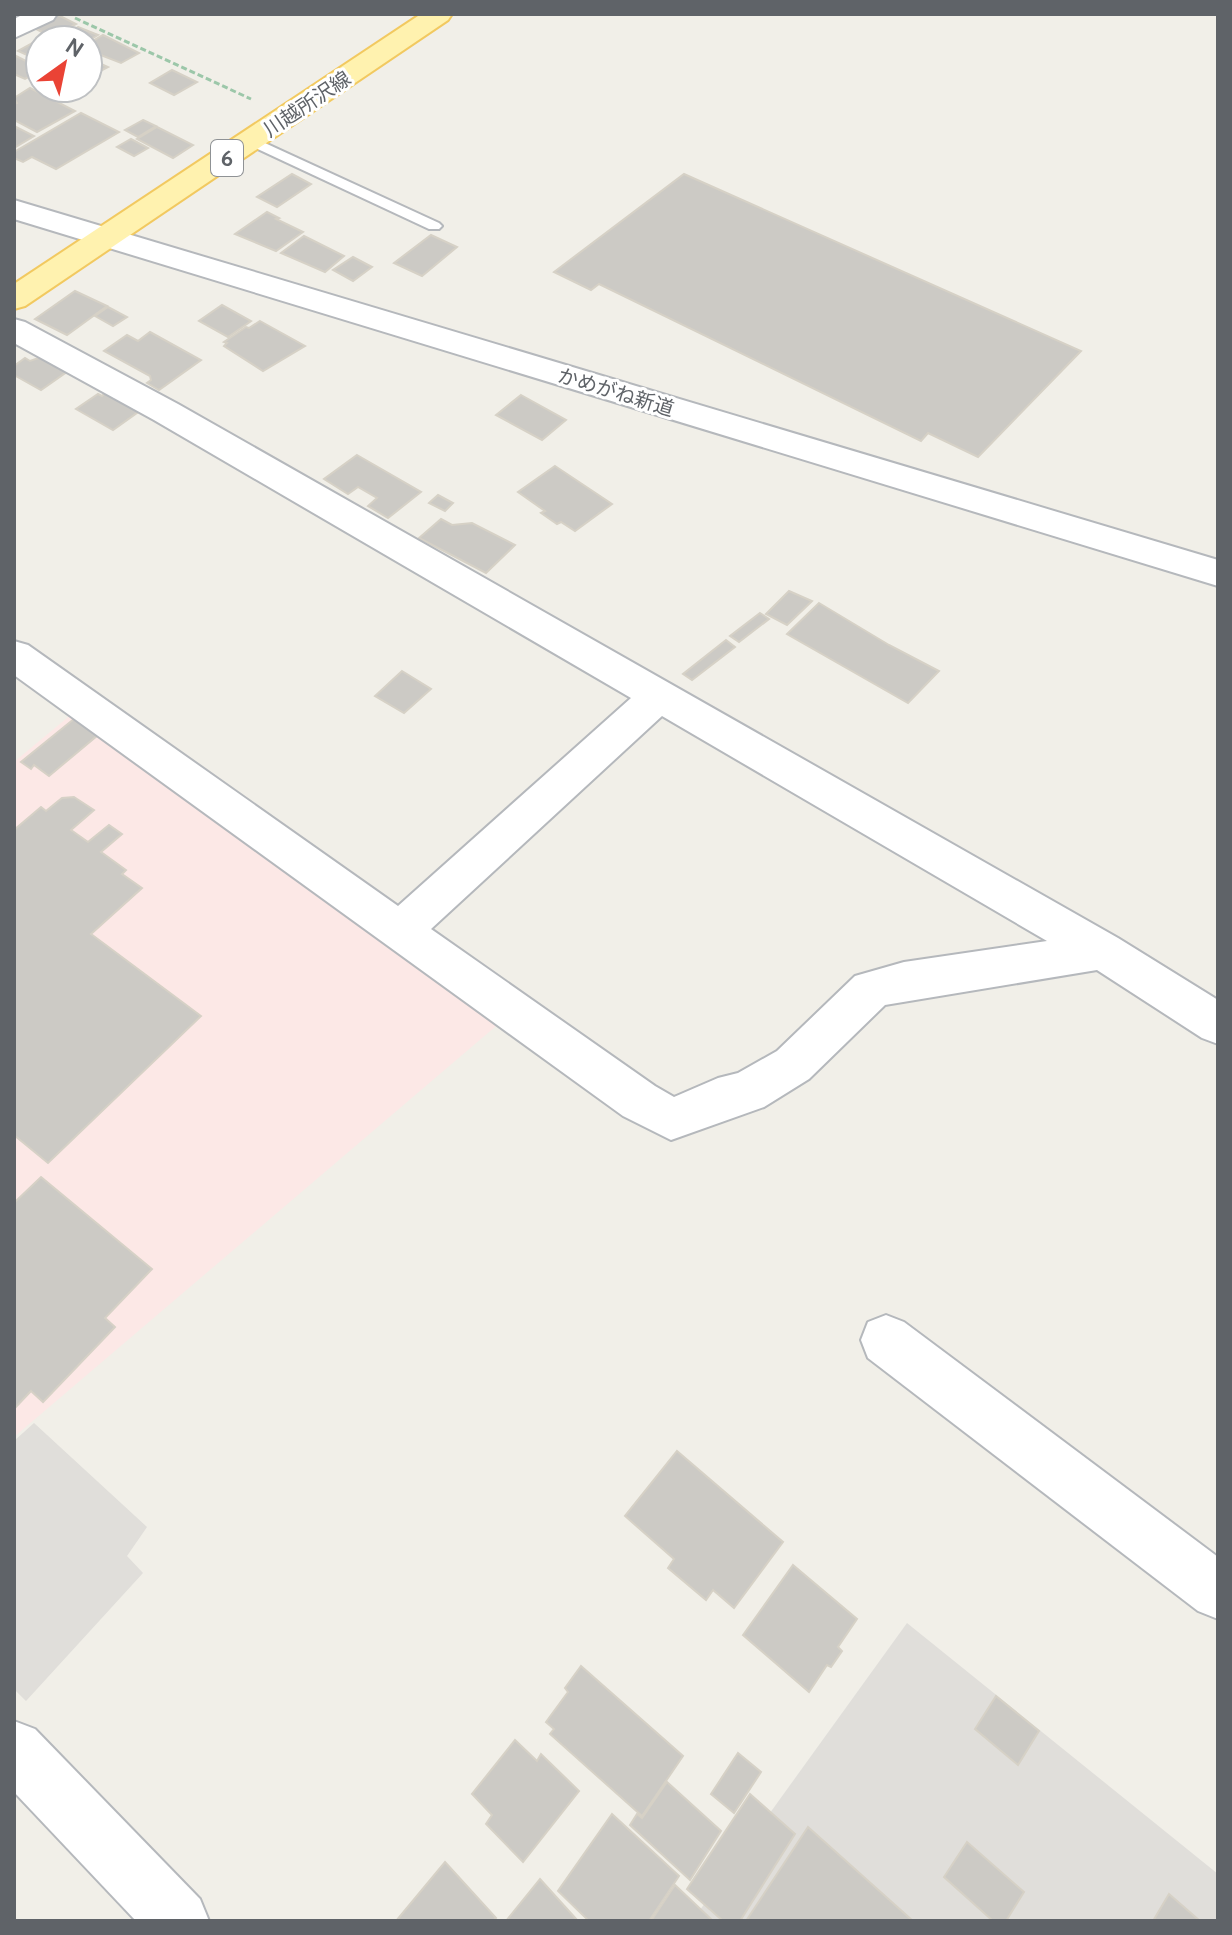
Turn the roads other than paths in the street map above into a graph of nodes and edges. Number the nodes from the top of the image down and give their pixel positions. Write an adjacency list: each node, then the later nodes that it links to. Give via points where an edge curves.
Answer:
1 (44, 14): 3 (street)
2 (439, 14): 4 (main road, 川越所沢線 / 6)
3 (14, 30)
4 (252, 141): 6 (lane); 7 (main road, 川越所沢線 / 6)
5 (14, 209): 7 (street, かめがね新道)
6 (434, 226)
7 (106, 239): 8 (main road, 川越所沢線 / 6); 10 (street, かめがね新道)
8 (14, 299)
9 (14, 329): 12 (street)
10 (1218, 573)
11 (14, 655): 13 (street)
12 (659, 696): 13 (street); 14 (street)
13 (400, 931): 14 (street, via 671,1119 748,1092 793,1065 871,990)
14 (1103, 951): 15 (street)
15 (1218, 1024)
16 (886, 1340): 17 (street)
17 (1218, 1591)
18 (14, 1750): 19 (street)
19 (178, 1921)

